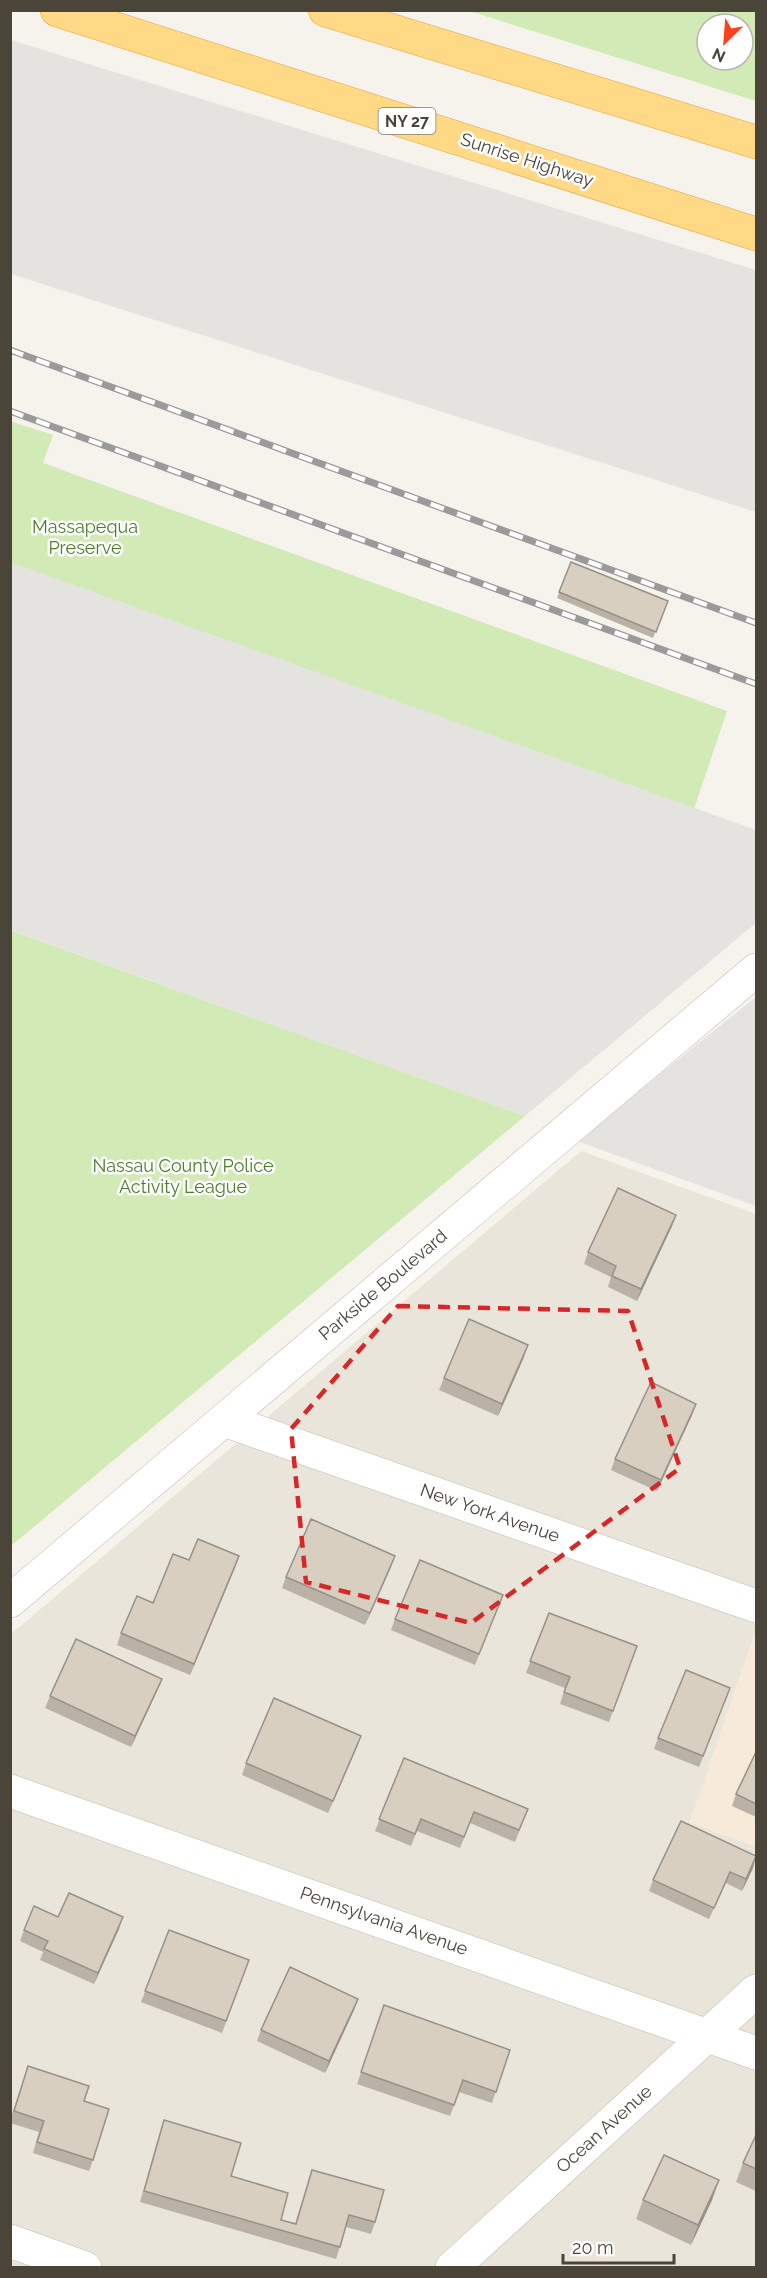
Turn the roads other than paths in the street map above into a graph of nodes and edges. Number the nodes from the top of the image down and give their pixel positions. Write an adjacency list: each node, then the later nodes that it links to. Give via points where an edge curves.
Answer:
1 (57, 10): 4 (highway, Sunrise Highway / NY 27)
2 (325, 10): 3 (highway)
3 (756, 142)
4 (756, 234)
5 (756, 970): 6 (street, Parkside Boulevard)
6 (224, 1420): 7 (street, Parkside Boulevard); 8 (street, New York Avenue)
7 (10, 1601)
8 (756, 1606)
9 (10, 1791): 11 (street, Pennsylvania Avenue)
10 (756, 1991): 11 (street, Ocean Avenue)
11 (708, 2035): 12 (street, Pennsylvania Avenue); 15 (street, Ocean Avenue)
12 (756, 2053)
13 (10, 2241): 14 (street)
14 (85, 2268)
15 (452, 2268)

